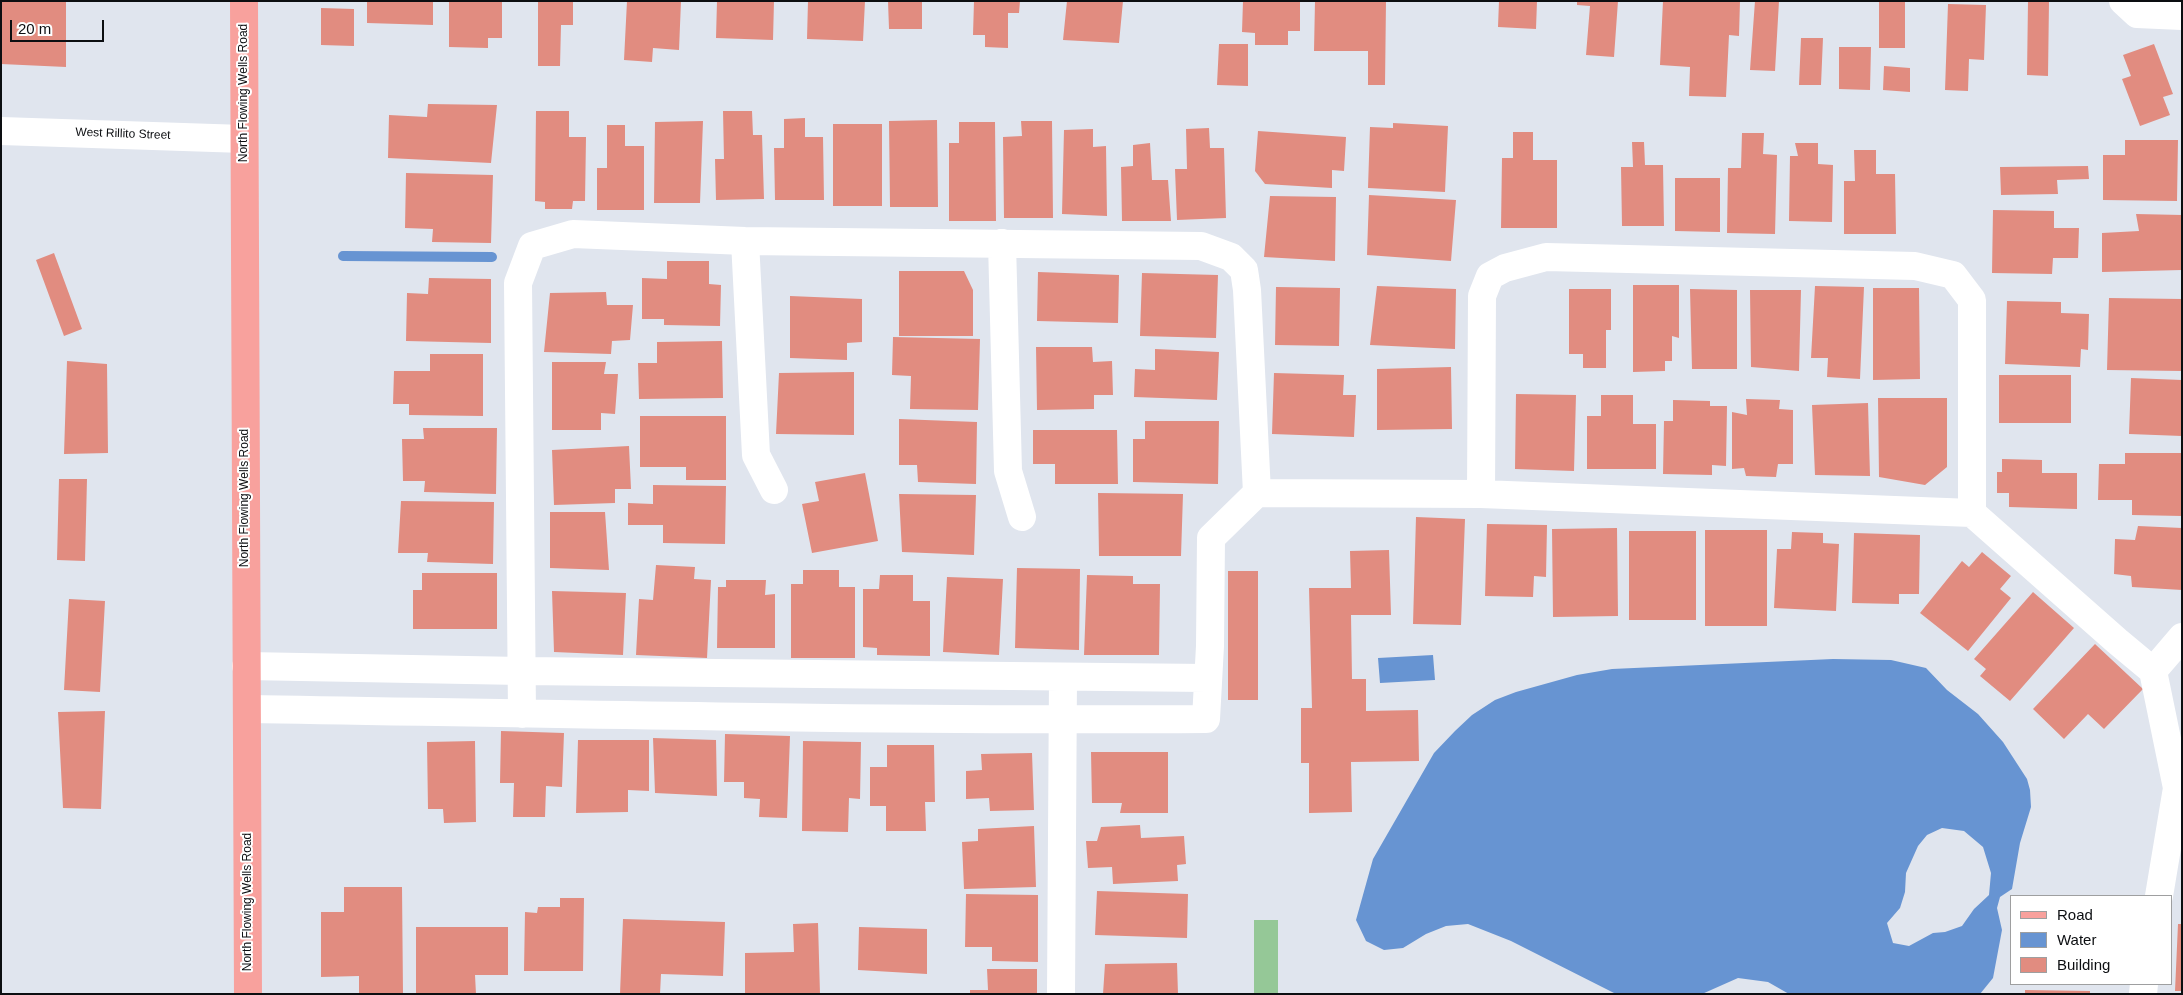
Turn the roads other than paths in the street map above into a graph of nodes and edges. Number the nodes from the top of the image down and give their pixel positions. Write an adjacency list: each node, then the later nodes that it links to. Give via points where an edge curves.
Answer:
1 (244, 1): 5 (main road, North Flowing Wells Road)
2 (2123, 1): 3 (street, via 2137,14)
3 (2182, 16)
4 (1, 130): 5 (street, West Rillito Street)
5 (244, 138): 14 (main road, North Flowing Wells Road)
6 (745, 241): 7 (street); 8 (street, via 756,455); 15 (street, via 572,234 532,246 518,283)
7 (1002, 243): 9 (street, via 1201,246 1231,257 1244,270 1247,290); 12 (street, via 1008,470)
8 (774, 490)
9 (1257, 493): 10 (street); 18 (street, via 1211,538)
10 (1481, 494): 11 (street); 11 (street, via 1482,296 1490,276 1505,268 1546,257 1915,266 1953,275 1972,300)
11 (1972, 513): 16 (street)
12 (1022, 517)
13 (2182, 637): 16 (street)
14 (246, 666): 15 (street); 19 (main road, North Flowing Wells Road)
15 (522, 671): 17 (street); 20 (street)
16 (2153, 671): 22 (street)
17 (1063, 677): 18 (street); 21 (street)
18 (1207, 678): 21 (street, via 1206,719)
19 (248, 709): 20 (street); 24 (main road, North Flowing Wells Road)
20 (522, 714): 21 (street)
21 (1063, 720): 25 (street)
22 (2179, 788): 23 (street)
23 (2159, 895)
24 (248, 994)
25 (1061, 994)

